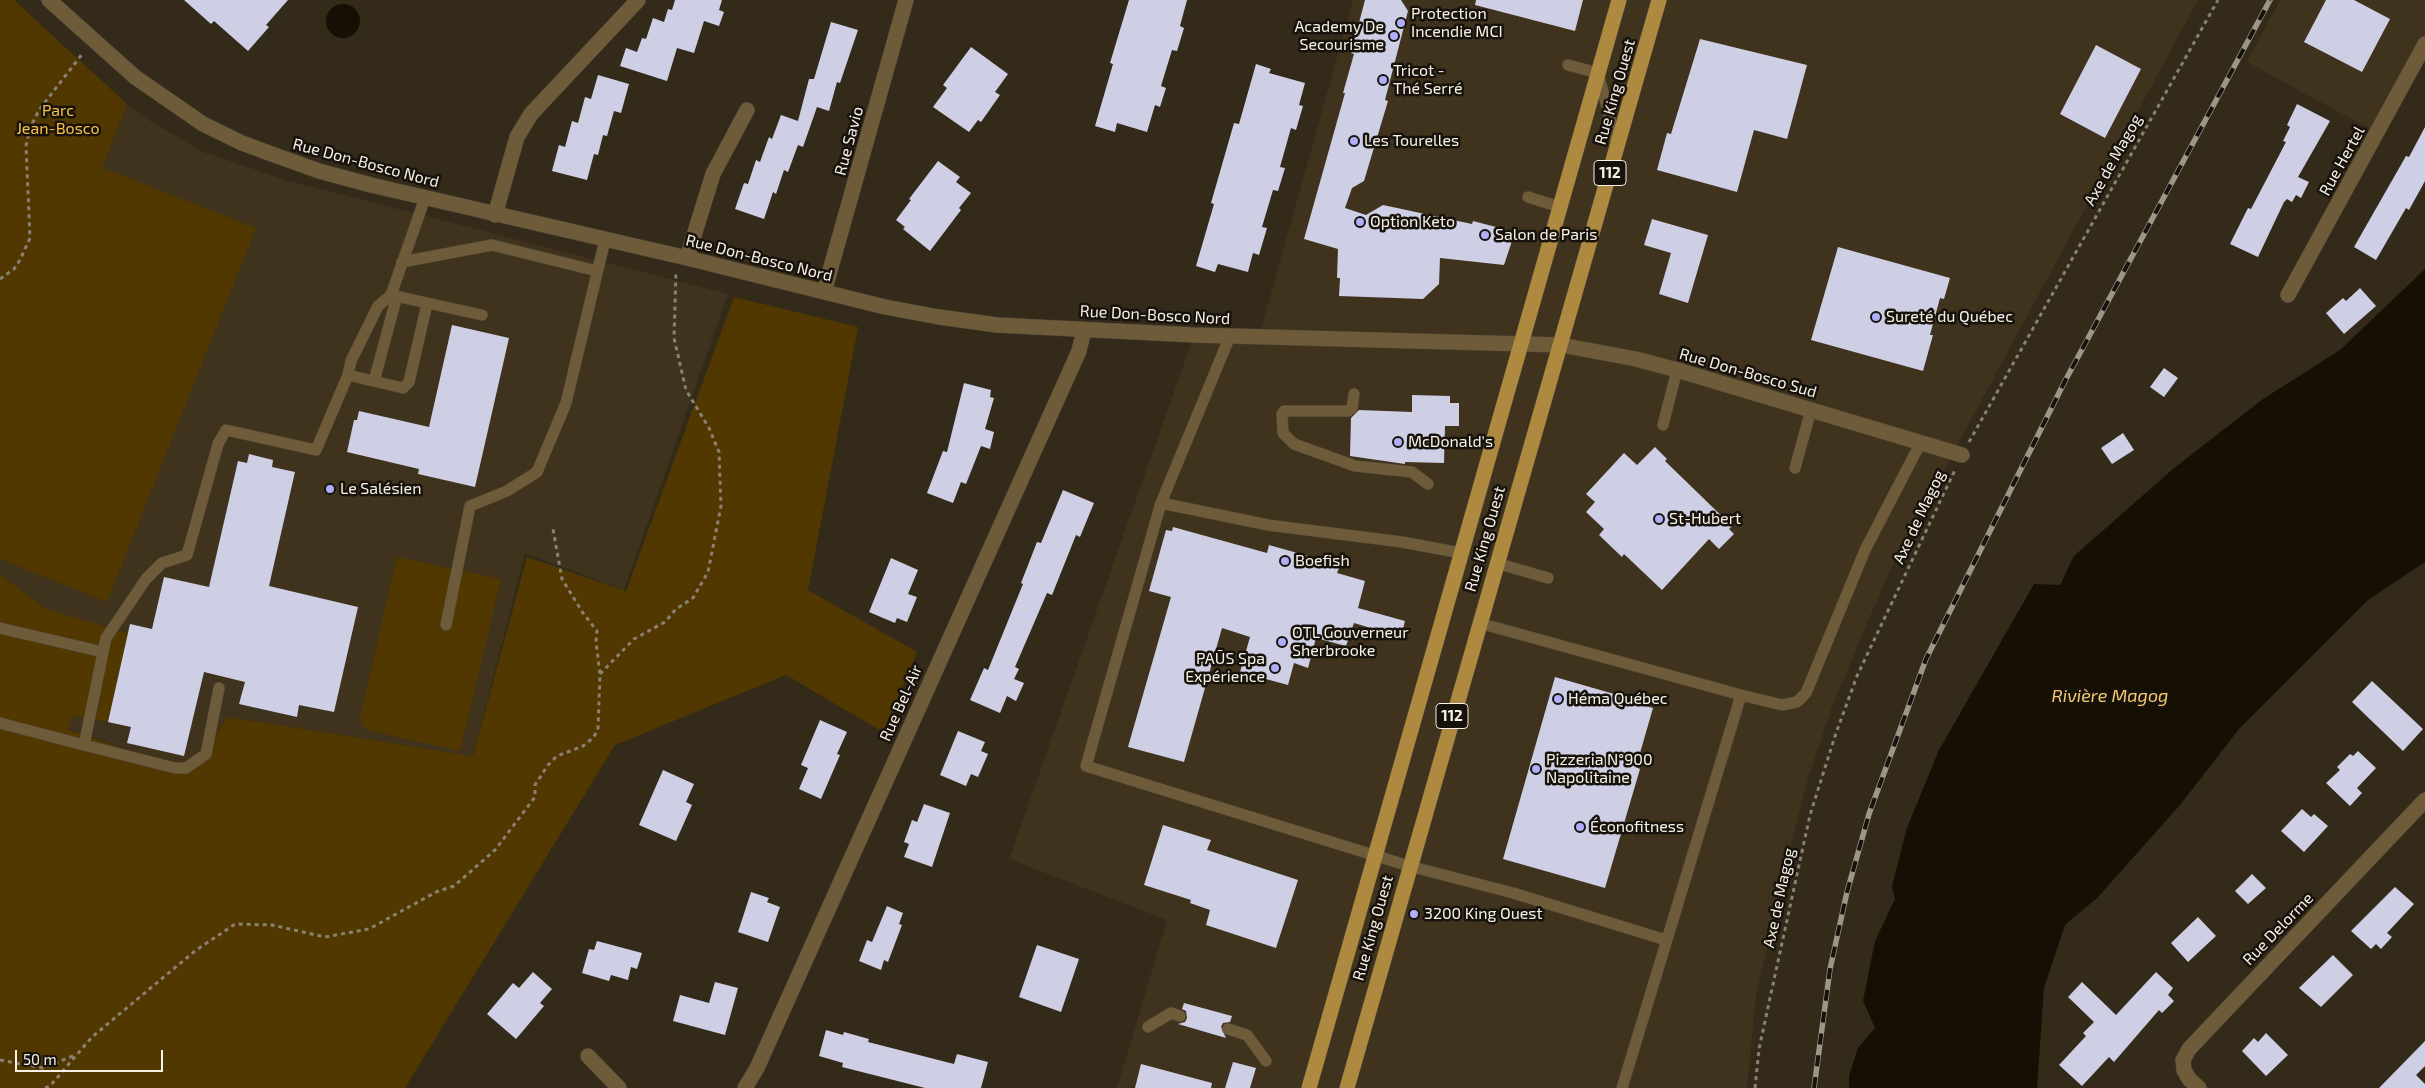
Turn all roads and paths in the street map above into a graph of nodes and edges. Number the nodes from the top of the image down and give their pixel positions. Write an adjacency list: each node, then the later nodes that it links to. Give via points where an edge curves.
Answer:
1 (49, 0): 7 (street, Rue Don-Bosco Nord)
2 (638, 0): 16 (street, via 531,114 517,137)
3 (906, 0): 22 (street, Rue Savio)
4 (1619, 0): 10 (main road, Rue King Ouest / 112)
5 (1659, 0): 12 (main road, Rue King Ouest / 112)
6 (2218, 0): 38 (path, Axe de Magog)
7 (94, 38): 14 (street, Rue Don-Bosco Nord, via 135,77 203,124 242,143 319,171); 21 (path, via 39,110 30,128 26,146 30,238 17,265)
8 (2425, 44): 23 (street, Rue Hertel)
9 (1568, 65): 10 (lane)
10 (1598, 74): 12 (lane); 15 (main road, Rue King Ouest / 112)
11 (747, 110): 18 (street, via 713,174)
12 (1617, 148): 30 (main road, Rue King Ouest / 112)
13 (1528, 197): 15 (lane)
14 (425, 198): 16 (street, Rue Don-Bosco Nord); 19 (lane)
15 (1560, 206): 29 (main road, Rue King Ouest / 112)
16 (495, 214): 17 (street, Rue Don-Bosco Nord)
17 (605, 240): 18 (street, Rue Don-Bosco Nord); 20 (lane)
18 (681, 257): 22 (street, Rue Don-Bosco Nord); 50 (path, via 674,338 686,390 719,452 721,506 708,572 693,598 676,609 665,622 634,639)
19 (402, 262): 20 (lane, via 492,245); 24 (lane)
20 (597, 271): 47 (lane, via 566,403 537,472 508,492 470,506)
21 (0, 279)
22 (824, 292): 27 (street, Rue Don-Bosco Nord, via 939,317)
23 (2288, 295)
24 (394, 296): 25 (lane); 32 (lane, via 378,306); 33 (lane)
25 (426, 304): 26 (lane); 33 (lane, via 409,382 402,388)
26 (482, 315)
27 (1084, 330): 28 (street, Rue Don-Bosco Nord); 68 (street, Rue Bel-Air, via 1079,351 757,1068)
28 (1230, 336): 29 (street, Rue Don-Bosco Nord); 41 (lane)
29 (1521, 343): 30 (street, Rue Don-Bosco Sud); 43 (main road, Rue King Ouest / 112)
30 (1561, 345): 31 (street, Rue Don-Bosco Sud); 44 (main road, Rue King Ouest / 112)
31 (1677, 370): 35 (street, Rue Don-Bosco Sud); 36 (lane)
32 (348, 375): 33 (lane); 49 (lane, via 316,450 226,430 218,444 187,555 162,563 146,579 106,638)
33 (374, 381)
34 (1354, 394): 40 (lane, via 1352,408 1348,411 1284,411 1283,433 1294,444 1355,466 1412,472)
35 (1811, 410): 37 (street, Rue Don-Bosco Sud); 39 (lane)
36 (1663, 425)
37 (1920, 442): 38 (street, Rue Don-Bosco Sud); 52 (lane, via 1865,550 1806,693 1797,702 1782,705)
38 (1962, 455): 72 (path, Axe de Magog, via 1857,676 1836,733 1810,815 1766,1015)
39 (1794, 468)
40 (1428, 484)
41 (1160, 503): 43 (lane, via 1268,525); 56 (lane, via 1086,766)
42 (553, 529): 50 (path, via 562,579 597,631)
43 (1461, 553): 56 (main road, Rue King Ouest / 112)
44 (1496, 562): 45 (lane); 46 (main road, Rue King Ouest / 112)
45 (1548, 578)
46 (1479, 623): 52 (lane); 57 (main road, Rue King Ouest / 112)
47 (446, 625)
48 (0, 628): 49 (lane)
49 (103, 652): 54 (lane)
50 (600, 674): 62 (path, via 598,728 594,736 584,746 557,756 548,765 536,784 535,797 495,850 454,886 436,892 369,929 325,937 272,925 235,924 163,977 92,1037)
51 (219, 688): 54 (lane, via 206,754 186,768)
52 (1741, 695): 58 (lane)
53 (0, 723): 54 (lane)
54 (84, 745)
55 (2425, 800): 73 (street, Rue Delorme, via 2189,1049 2184,1070)
56 (1374, 855): 57 (lane); 69 (main road, Rue King Ouest / 112)
57 (1409, 866): 58 (lane, via 1513,893); 70 (main road, Rue King Ouest / 112)
58 (1666, 940): 71 (lane)
59 (1180, 1016): 60 (lane, via 1171,1013)
60 (1148, 1027)
61 (1228, 1029): 65 (lane, via 1247,1035)
62 (78, 1053): 64 (path, via 43,1068); 66 (path)
63 (588, 1056): 67 (street)
64 (0, 1060)
65 (1266, 1061)
66 (46, 1088)
67 (619, 1088)
68 (745, 1088)
69 (1309, 1088)
70 (1347, 1088)
71 (1622, 1088)
72 (1755, 1088)
73 (2199, 1088)

